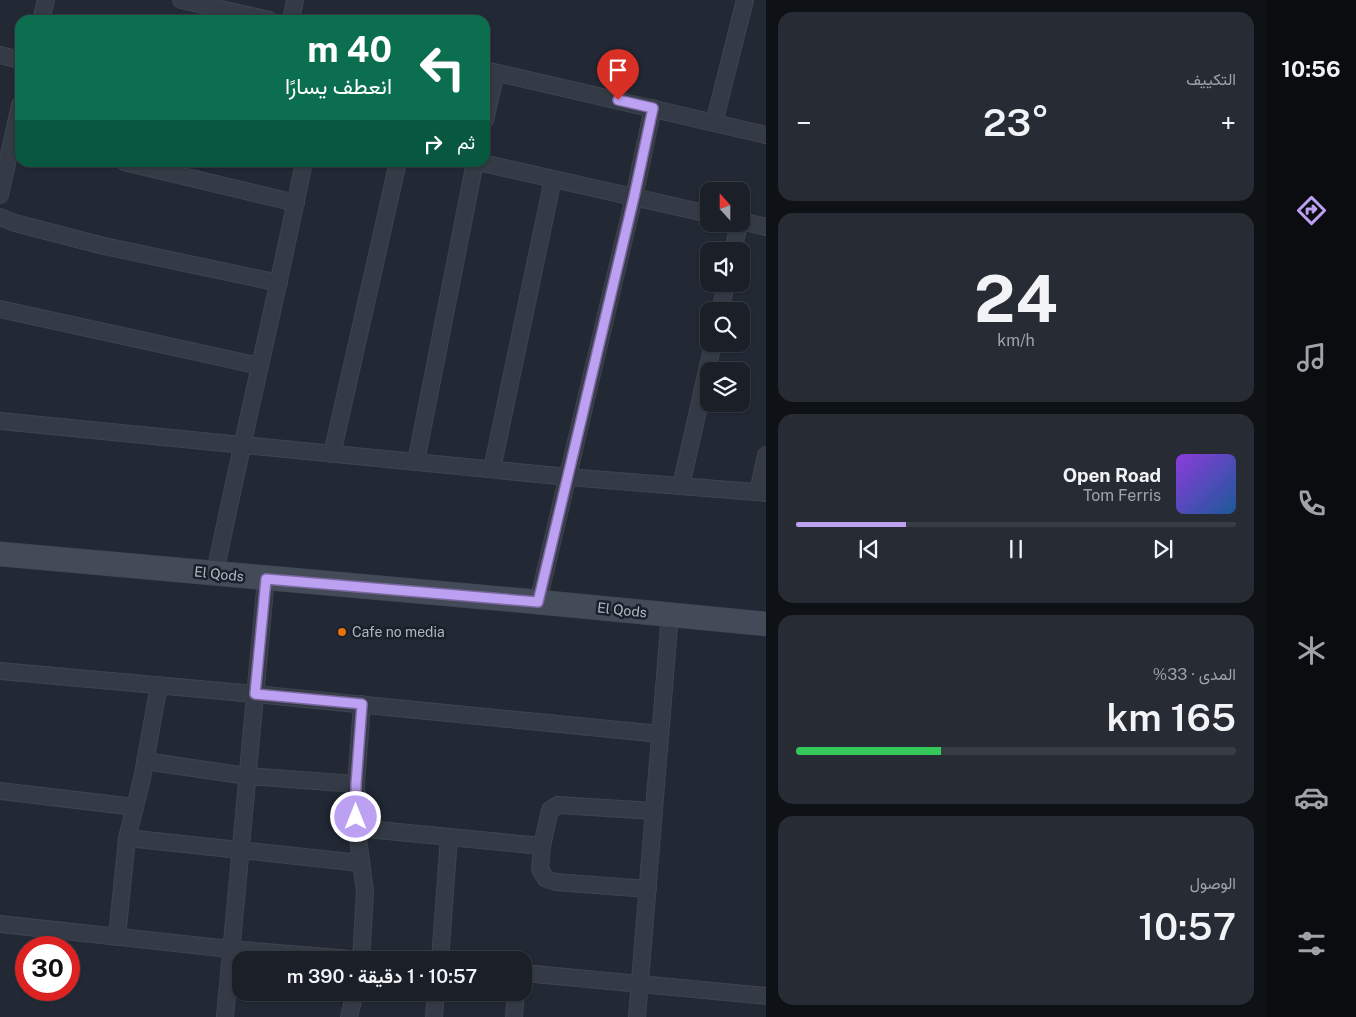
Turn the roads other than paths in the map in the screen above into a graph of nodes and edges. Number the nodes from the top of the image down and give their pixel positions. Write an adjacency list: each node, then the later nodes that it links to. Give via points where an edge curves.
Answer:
1 (46, 0): 5 (street)
2 (181, 0): 6 (street)
3 (295, 0): 7 (street)
4 (746, 0): 13 (street)
5 (42, 15)
6 (248, 15)
7 (292, 15)
8 (0, 55): 9 (street)
9 (15, 59)
10 (491, 71): 11 (street)
11 (653, 108): 13 (street); 23 (street)
12 (15, 122): 15 (street)
13 (714, 123): 14 (street)
14 (766, 135)
15 (11, 136): 22 (street)
16 (490, 165): 21 (street)
17 (145, 167): 24 (street)
18 (303, 167): 24 (street)
19 (397, 167): 35 (street)
20 (475, 167): 37 (street)
21 (552, 179): 23 (street); 38 (street)
22 (0, 195)
23 (634, 197): 25 (street); 39 (street)
24 (296, 203): 29 (street)
25 (700, 212)
26 (0, 217): 29 (street, via 104,246)
27 (750, 224): 28 (street)
28 (766, 227)
29 (279, 283): 32 (street)
30 (0, 309): 32 (street)
31 (710, 352): 40 (street)
32 (260, 366): 34 (street)
33 (0, 421): 34 (street)
34 (241, 446): 35 (street); 43 (street)
35 (332, 454): 37 (street)
36 (766, 455): 41 (street)
37 (416, 462): 38 (street)
38 (492, 470): 39 (street)
39 (568, 477): 40 (street); 45 (street)
40 (681, 486): 41 (street)
41 (762, 492)
42 (0, 554): 43 (street, El Qods)
43 (215, 573): 44 (street, El Qods)
44 (266, 579): 45 (street, El Qods); 50 (street)
45 (538, 602): 46 (street, El Qods)
46 (670, 615): 47 (street, El Qods); 52 (street)
47 (766, 624)
48 (0, 671): 49 (street)
49 (159, 685): 50 (street); 53 (street)
50 (255, 694): 51 (street); 54 (street)
51 (362, 704): 52 (street); 55 (street)
52 (660, 734): 58 (street)
53 (145, 761): 54 (street); 57 (street)
54 (247, 776): 55 (street); 63 (street)
55 (356, 784): 59 (street)
56 (0, 790): 57 (street)
57 (135, 807): 61 (street)
58 (654, 811): 62 (street, via 558,805 550,810); 65 (street)
59 (357, 828): 60 (street); 64 (street)
60 (449, 837): 62 (street); 71 (street)
61 (127, 838): 63 (street); 67 (street)
62 (542, 846): 65 (street, via 540,869 546,879)
63 (240, 849): 64 (street); 68 (street)
64 (361, 863): 70 (street, via 364,892)
65 (648, 889): 73 (street)
66 (0, 924): 67 (street)
67 (117, 937): 68 (street)
68 (230, 948): 69 (street); 78 (street)
69 (263, 951)
70 (362, 951)
71 (441, 951)
72 (532, 974): 73 (street)
73 (640, 983): 74 (street); 82 (street)
74 (766, 996)
75 (353, 1001): 79 (street)
76 (435, 1001): 80 (street)
77 (515, 1001): 81 (street)
78 (225, 1017)
79 (349, 1017)
80 (434, 1017)
81 (514, 1017)
82 (637, 1017)

